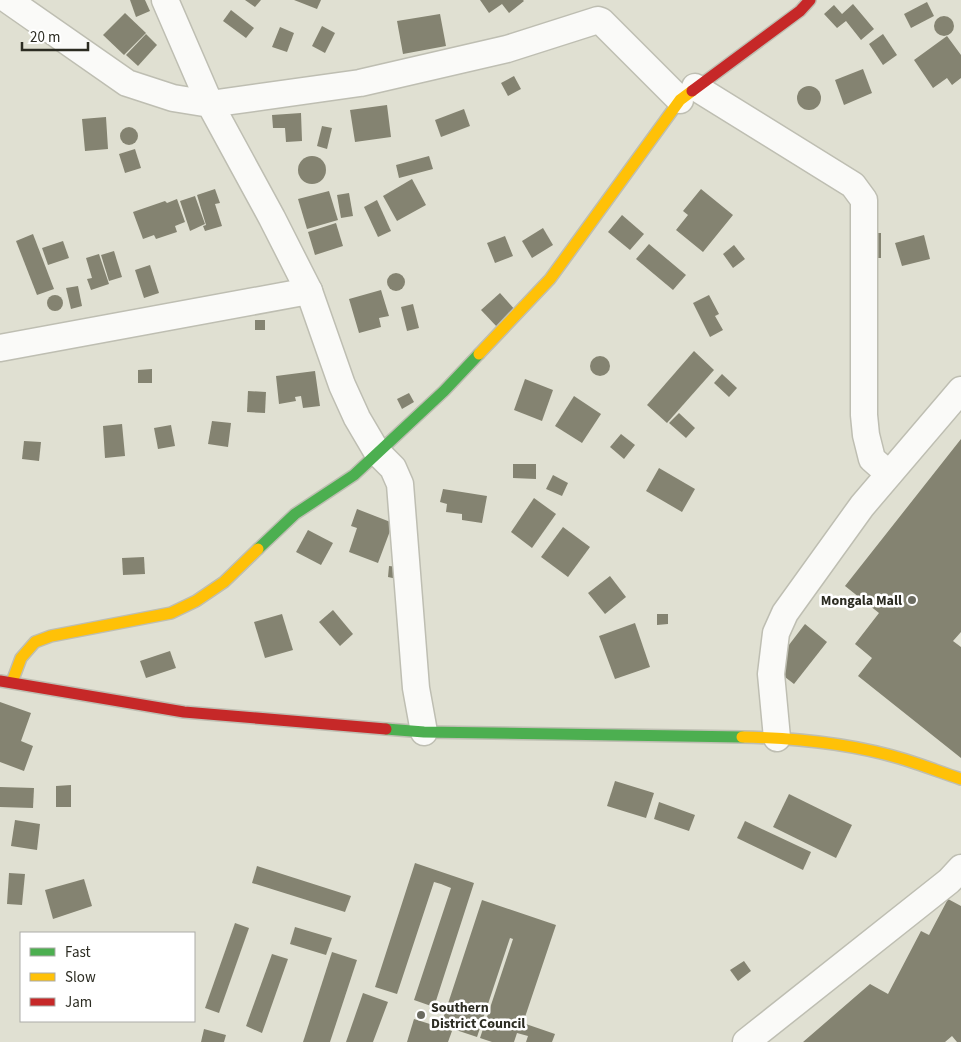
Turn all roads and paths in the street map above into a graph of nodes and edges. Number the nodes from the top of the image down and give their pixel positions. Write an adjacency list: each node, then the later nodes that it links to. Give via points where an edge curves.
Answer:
1 (8, 0): 5 (street, via 126,83 173,98)
2 (165, 0): 5 (street)
3 (810, 0): 4 (street, via 800,11)
4 (687, 94): 5 (street, via 598,20 507,49 360,83); 9 (street, via 550,279 444,391); 10 (street, via 852,185 864,200 864,415 872,459)
5 (210, 104): 6 (street)
6 (308, 291): 7 (street); 9 (street, via 342,385)
7 (0, 348)
8 (961, 390): 10 (street)
9 (377, 452): 11 (street, via 354,476 295,514 224,582 196,601 171,613 51,636 35,642); 12 (street, via 393,468 400,484 416,688)
10 (889, 474): 13 (street, via 784,613 776,633 771,674)
11 (6, 682): 12 (street, via 184,712)
12 (424, 732): 13 (street)
13 (777, 738): 14 (street, via 873,752)
14 (961, 779)
15 (961, 868): 16 (street, via 949,881)
16 (746, 1042)

